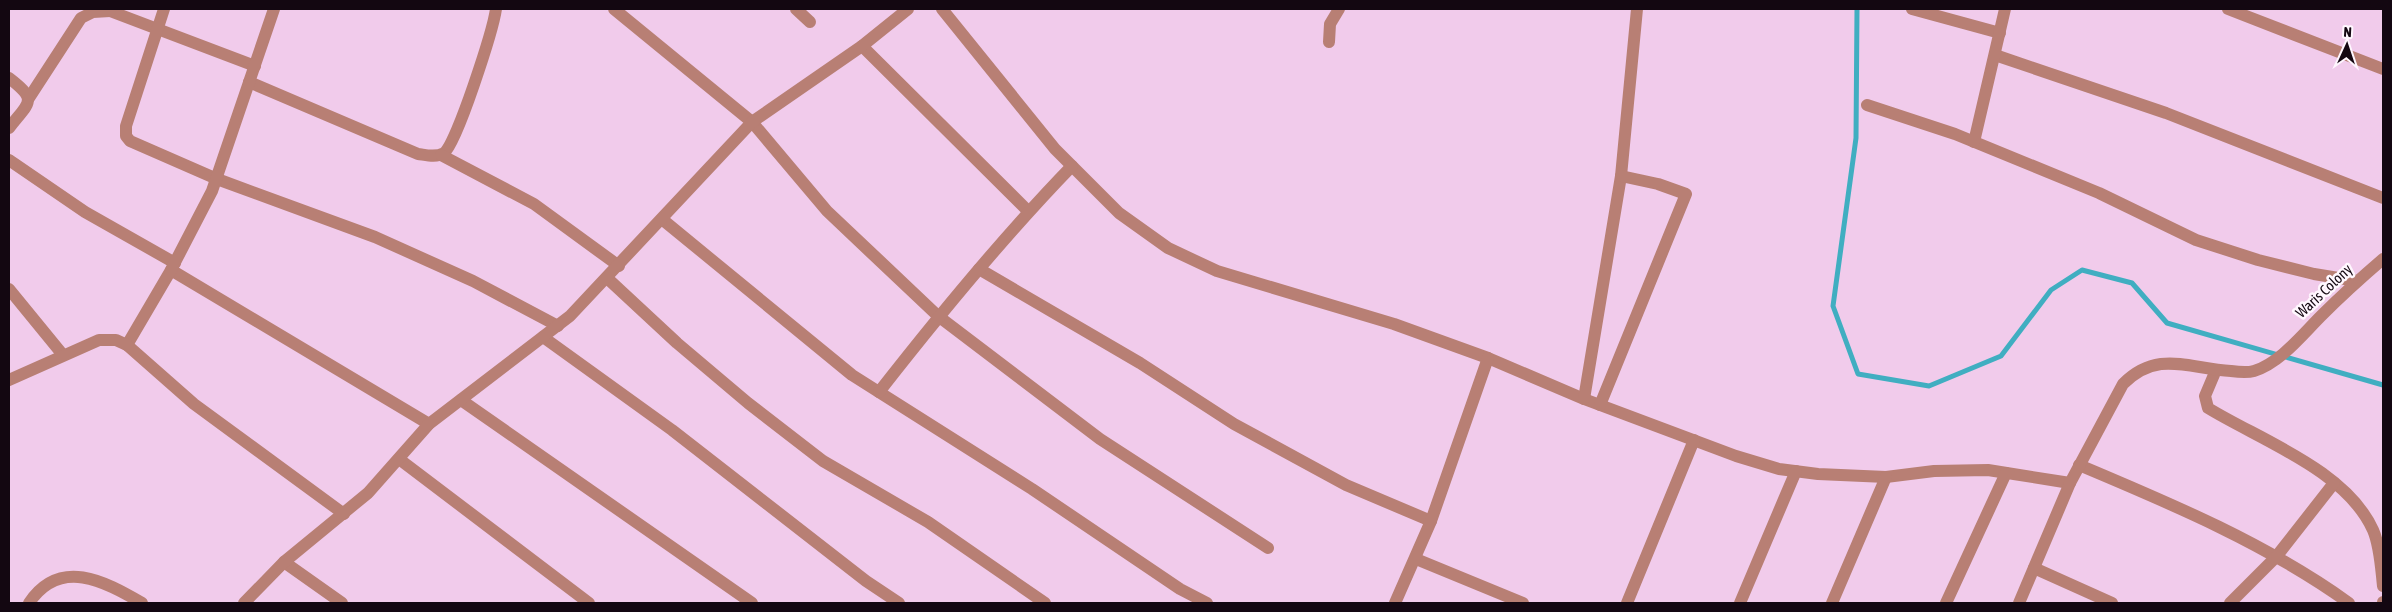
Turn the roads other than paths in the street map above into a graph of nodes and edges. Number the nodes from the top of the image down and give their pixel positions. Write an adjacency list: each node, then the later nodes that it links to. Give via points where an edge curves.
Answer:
1 (164, 9): 15 (street)
2 (274, 9): 20 (street)
3 (496, 9): 29 (street, via 476,77 451,144)
4 (614, 9): 26 (street)
5 (796, 9): 14 (street)
6 (908, 9): 18 (street)
7 (942, 9): 31 (street)
8 (1339, 9): 17 (street, via 1330,24)
9 (1637, 9): 32 (street)
10 (1912, 9): 16 (street)
11 (2005, 9): 16 (street)
12 (2228, 9): 21 (street)
13 (109, 10): 15 (street); 24 (street, via 81,18)
14 (810, 22)
15 (156, 29): 20 (street); 33 (street, via 126,126 126,136 130,141)
16 (2000, 33): 19 (street)
17 (1329, 42)
18 (862, 46): 26 (street); 35 (street)
19 (1995, 55): 28 (street); 34 (street, via 2166,113)
20 (255, 66): 23 (street)
21 (2383, 69)
22 (9, 78): 24 (street, via 27,92)
23 (249, 82): 29 (street, via 418,154); 33 (street)
24 (29, 98): 27 (street)
25 (1867, 105): 28 (street)
26 (752, 122): 36 (street); 44 (street, via 827,211)
27 (9, 128)
28 (1974, 142): 42 (street, via 2099,194 2196,240 2258,260)
29 (441, 155): 39 (street, via 534,204)
30 (9, 160): 38 (street)
31 (1072, 166): 35 (street); 49 (street, via 1119,213 1168,248 1217,271 1394,324)
32 (1621, 176): 53 (street); 55 (street, via 1686,194)
33 (216, 179): 38 (street); 45 (street, via 375,237 473,281)
34 (2383, 198)
35 (1028, 211): 40 (street)
36 (663, 220): 39 (street); 52 (street, via 852,375)
37 (2383, 261): 42 (street, Waris Colony)
38 (173, 266): 47 (street); 56 (street)
39 (619, 266): 41 (street)
40 (979, 268): 44 (street); 66 (street, via 1140,362 1234,424 1346,485)
41 (607, 278): 45 (street); 80 (street, via 727,385 823,461 928,522)
42 (2357, 281): 50 (street, Waris Colony, via 2269,364 2252,372)
43 (9, 289): 48 (street)
44 (938, 316): 52 (street); 67 (street, via 1100,439)
45 (558, 326): 46 (street)
46 (543, 337): 54 (street); 79 (street, via 672,430 866,581)
47 (127, 345): 48 (street, via 116,340 99,340); 65 (street, via 194,404)
48 (63, 354): 51 (street)
49 (1488, 358): 53 (street); 66 (street)
50 (2216, 370): 59 (street, via 2165,363 2134,373 2123,384); 64 (street, via 2205,396 2208,408 2289,453)
51 (9, 380)
52 (879, 392): 81 (street)
53 (1584, 399): 55 (street)
54 (461, 400): 56 (street); 78 (street)
55 (1600, 405): 57 (street)
56 (429, 424): 58 (street)
57 (1694, 440): 60 (street, via 1779,469); 84 (street)
58 (399, 459): 65 (street); 77 (street)
59 (2079, 465): 63 (street); 68 (street, via 2179,507)
60 (1796, 471): 62 (street); 85 (street)
61 (2006, 472): 62 (street, via 1934,471); 63 (street); 87 (street)
62 (1886, 477): 86 (street)
63 (2070, 483): 71 (street)
64 (2334, 483): 68 (street); 72 (street, via 2358,506 2373,530)
65 (344, 514): 70 (street)
66 (1431, 521): 69 (street)
67 (1268, 548)
68 (2276, 557): 90 (street); 91 (street, via 2305,572)
69 (1416, 559): 82 (street); 83 (street)
70 (284, 562): 75 (street); 76 (street)
71 (2034, 568): 88 (street); 89 (street)
72 (2383, 586)
73 (29, 603): 74 (street, via 47,585 63,577 84,577 108,584)
74 (142, 603)
75 (244, 603)
76 (342, 603)
77 (589, 603)
78 (752, 603)
79 (899, 603)
80 (1045, 603)
81 (1207, 603)
82 (1395, 603)
83 (1523, 603)
84 (1627, 603)
85 (1740, 603)
86 (1832, 603)
87 (1946, 603)
88 (2019, 603)
89 (2112, 603)
90 (2230, 603)
91 (2349, 603)

